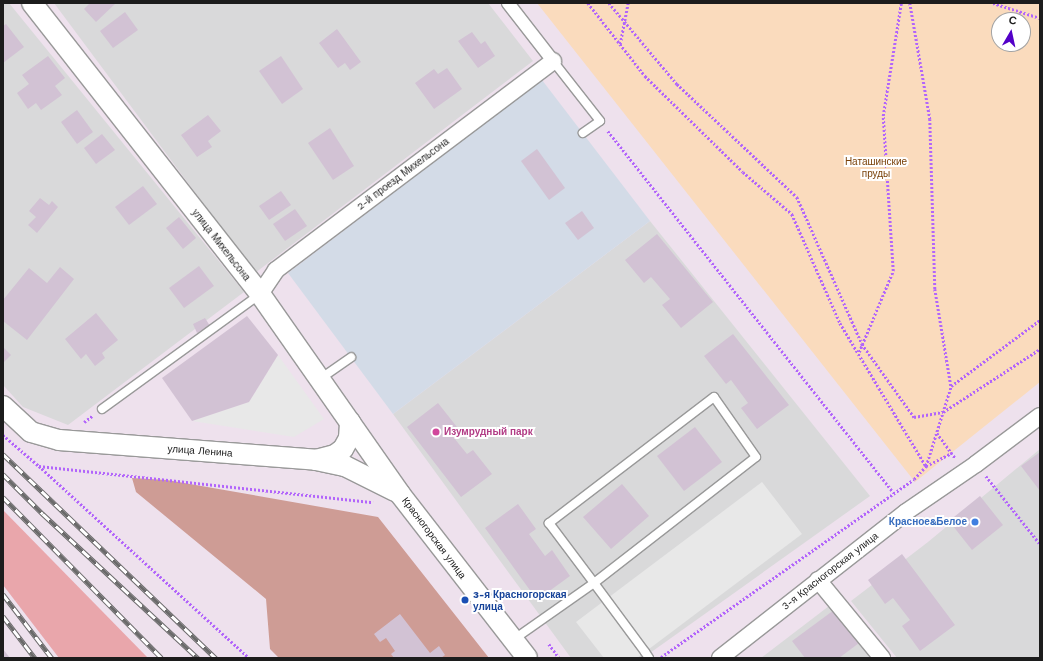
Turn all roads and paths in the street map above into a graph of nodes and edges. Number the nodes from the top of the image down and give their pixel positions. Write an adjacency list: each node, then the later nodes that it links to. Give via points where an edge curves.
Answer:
1 (32, 3): 15 (street, улица Михельсона)
2 (508, 3): 12 (street)
3 (588, 3): 11 (path)
4 (609, 3): 10 (path)
5 (628, 3): 10 (path)
6 (901, 3): 17 (path, via 883,116 893,271)
7 (910, 3): 22 (path, via 930,118 935,289)
8 (993, 3): 9 (path)
9 (1040, 18)
10 (624, 22): 11 (path); 17 (path, via 677,84 797,197)
11 (620, 45): 19 (path, via 645,76 743,172 792,214 840,322)
12 (553, 61): 13 (lane); 15 (street, 2-й проезд Михельсона, via 276,270)
13 (600, 121): 14 (lane); 35 (path)
14 (583, 133)
15 (260, 294): 21 (street, улица Михельсона); 24 (lane)
16 (1040, 320): 22 (path)
17 (862, 344): 19 (path); 25 (path, via 914,417)
18 (1040, 349): 25 (path)
19 (858, 352): 33 (path)
20 (351, 357): 21 (lane)
21 (320, 379): 27 (street, улица Михельсона)
22 (951, 386): 25 (path)
23 (3, 406): 31 (street, улица Ленина, via 31,432 59,440)
24 (102, 409)
25 (943, 412): 28 (path)
26 (1040, 416): 34 (street, 3-я Красногорская улица)
27 (350, 422): 31 (street, via 349,438 343,449 335,455); 36 (street, улица Михельсона)
28 (936, 433): 30 (path); 33 (path)
29 (3, 435): 32 (path)
30 (952, 453): 33 (path); 34 (path)
31 (316, 460): 36 (street, улица Ленина, via 345,466 375,479)
32 (39, 466): 37 (path); 43 (path)
33 (926, 466): 35 (path, via 914,479)
34 (970, 469): 38 (path); 39 (street, 3-я Красногорская улица, via 906,512)
35 (894, 493): 47 (path)
36 (400, 494): 41 (street, Красногорская улица)
37 (380, 502)
38 (1040, 544)
39 (818, 580): 48 (street, 3-я Красногорская улица); 49 (street)
40 (594, 583): 40 (lane, via 549,523 714,396 756,457); 41 (lane); 46 (lane)
41 (512, 640): 44 (street, Красногорская улица)
42 (549, 644): 45 (path)
43 (249, 658)
44 (527, 658)
45 (559, 658)
46 (649, 658)
47 (660, 658)
48 (720, 658)
49 (882, 658)

